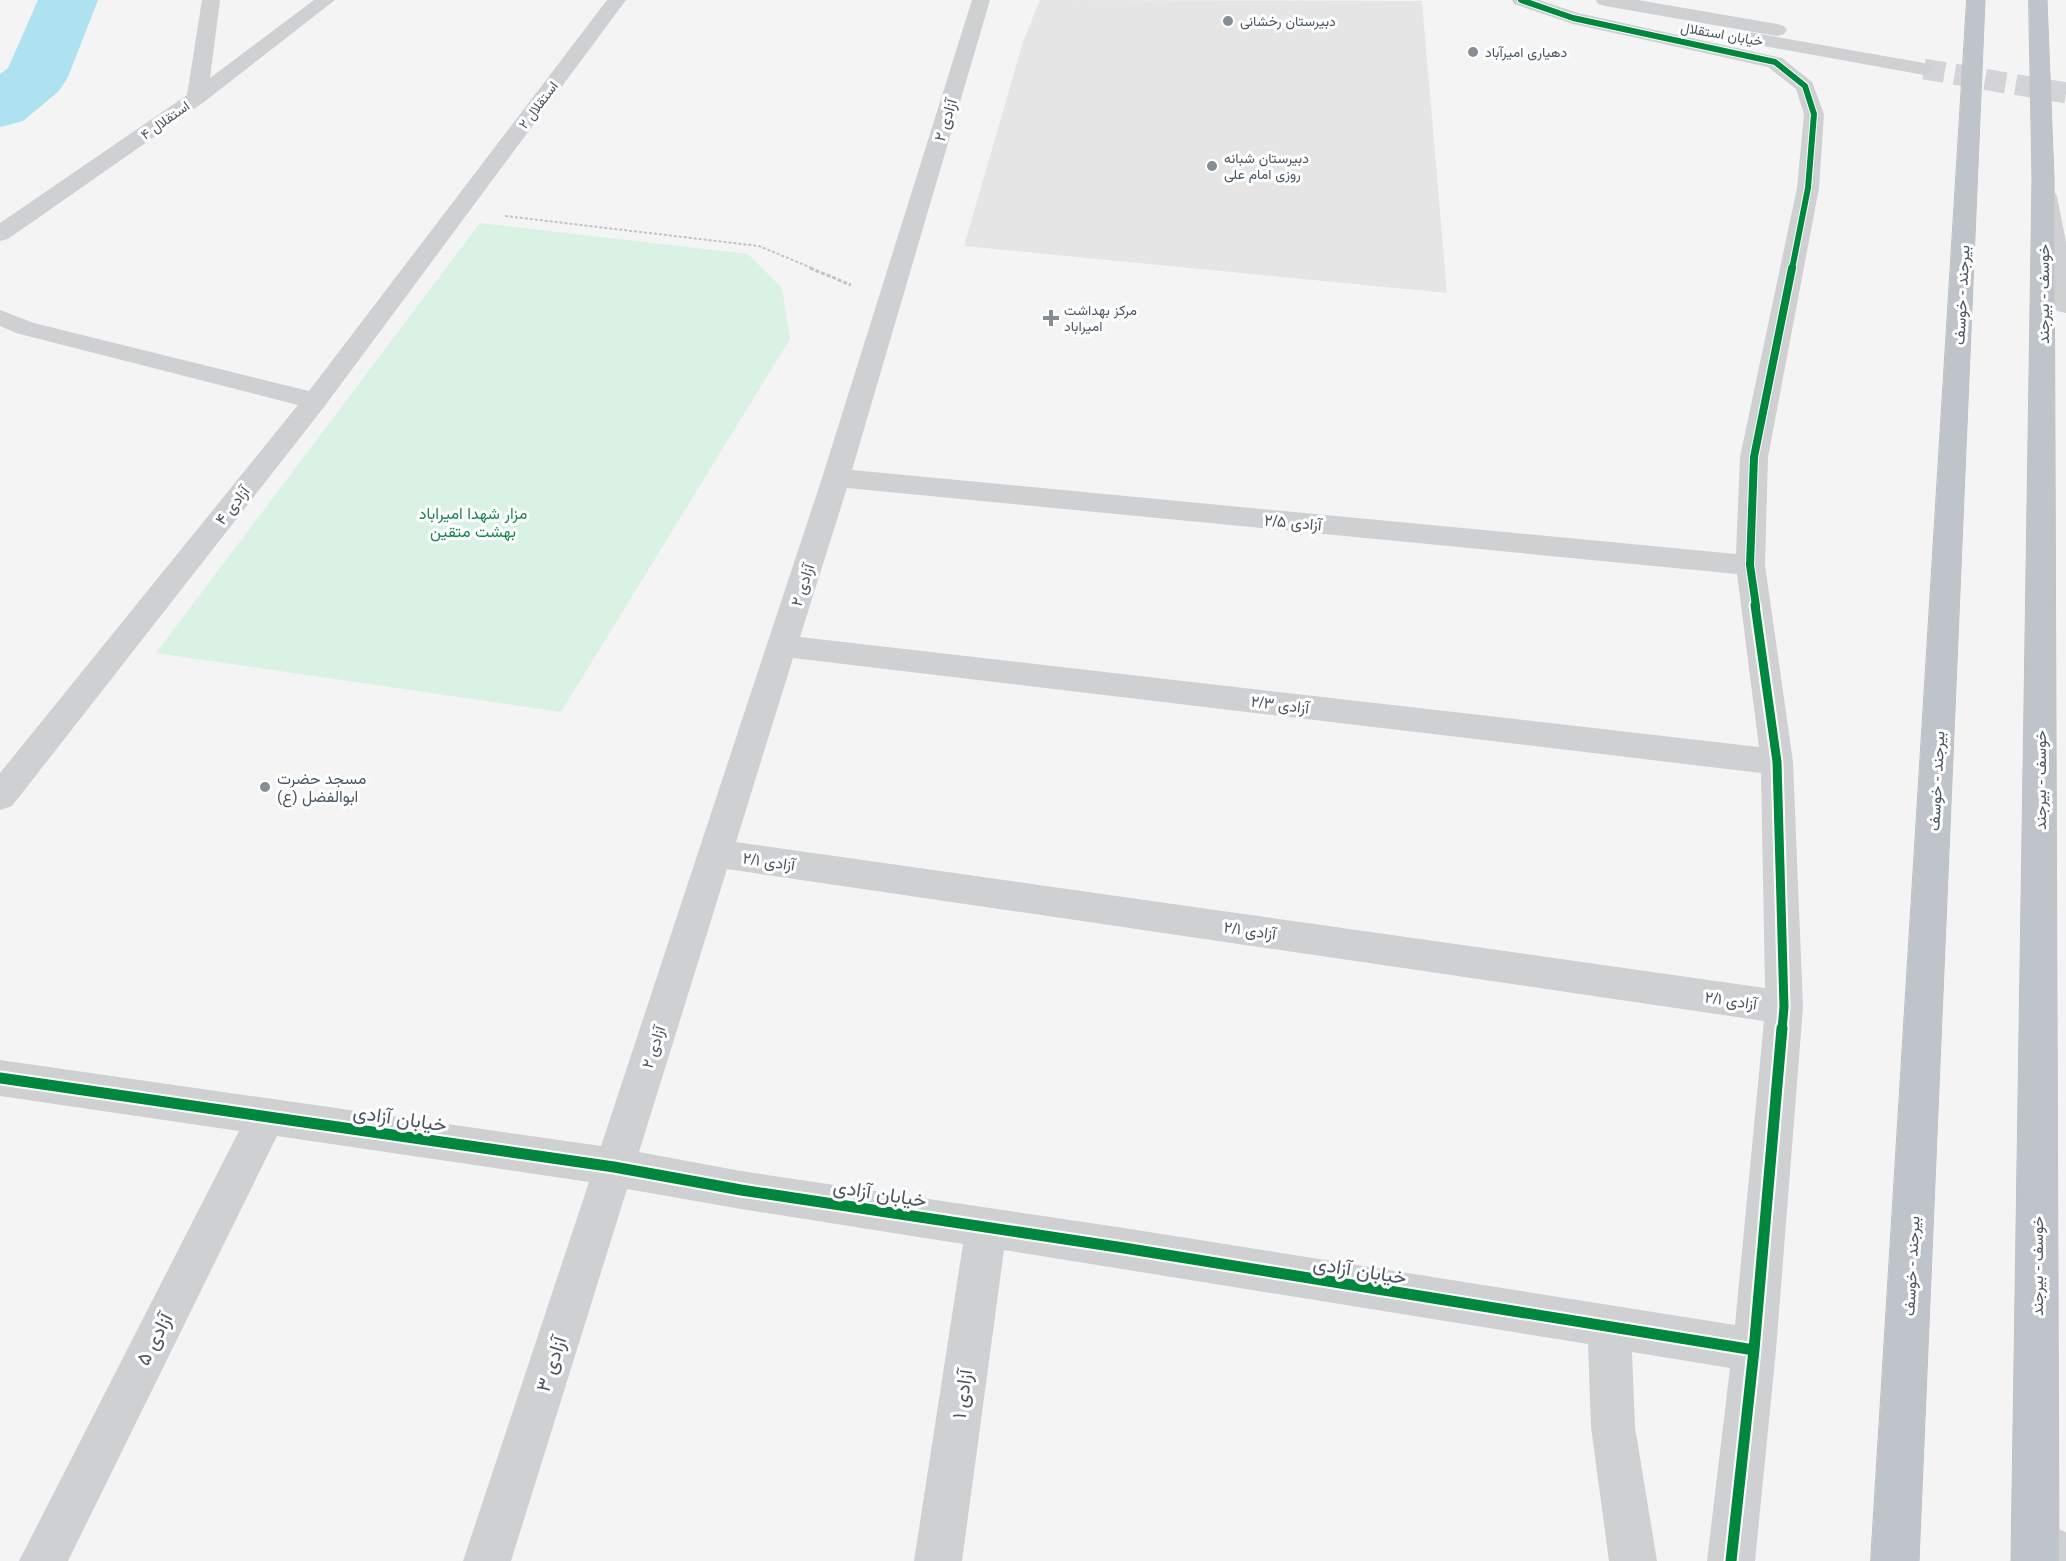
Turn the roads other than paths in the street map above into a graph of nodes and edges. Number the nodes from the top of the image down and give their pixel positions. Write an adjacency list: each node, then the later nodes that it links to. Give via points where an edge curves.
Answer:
1 (211, 0): 9 (street)
2 (326, 0): 9 (street, استقلال ۴)
3 (617, 0): 11 (street, استقلال ۲)
4 (981, 0): 18 (street, آزادی ۲)
5 (1520, 0): 6 (street, خیابان استقلال, via 1928,62); 19 (street, via 1573,18 1775,62 1805,86 1814,114 1808,188 1754,457)
6 (1605, 0)
7 (1976, 0): 37 (highway, بیرجند - خوسف)
8 (2038, 0): 10 (highway, خوسف - بیرجند)
9 (197, 98): 12 (street, استقلال ۴)
10 (2043, 178): 13 (street); 31 (highway, خوسف - بیرجند)
11 (460, 211): 17 (street, آزادی ۴)
12 (0, 234)
13 (2066, 306)
14 (0, 317): 15 (street)
15 (24, 328): 16 (street); 17 (street)
16 (0, 345)
17 (315, 401): 22 (street, آزادی ۴)
18 (836, 478): 19 (street, آزادی ۲/۵); 20 (street, آزادی ۲)
19 (1750, 565): 21 (street)
20 (782, 646): 21 (street, آزادی ۲/۳); 23 (street, آزادی ۲)
21 (1777, 762): 24 (street)
22 (0, 797)
23 (715, 853): 24 (street, آزادی ۲/۱); 27 (street, آزادی ۲)
24 (1784, 1007): 30 (street)
25 (0, 1078): 26 (street, خیابان آزادی)
26 (266, 1117): 27 (street, خیابان آزادی); 32 (street, آزادی ۵)
27 (614, 1167): 28 (street, خیابان آزادی); 33 (street, آزادی ۳)
28 (986, 1228): 29 (street, خیابان آزادی); 34 (street, آزادی ۱)
29 (1609, 1328): 30 (street, خیابان آزادی); 35 (street, via 1613,1426)
30 (1754, 1350): 36 (street)
31 (2046, 1554)
32 (43, 1561)
33 (487, 1561)
34 (938, 1561)
35 (1633, 1561)
36 (1731, 1561)
37 (1895, 1561)

